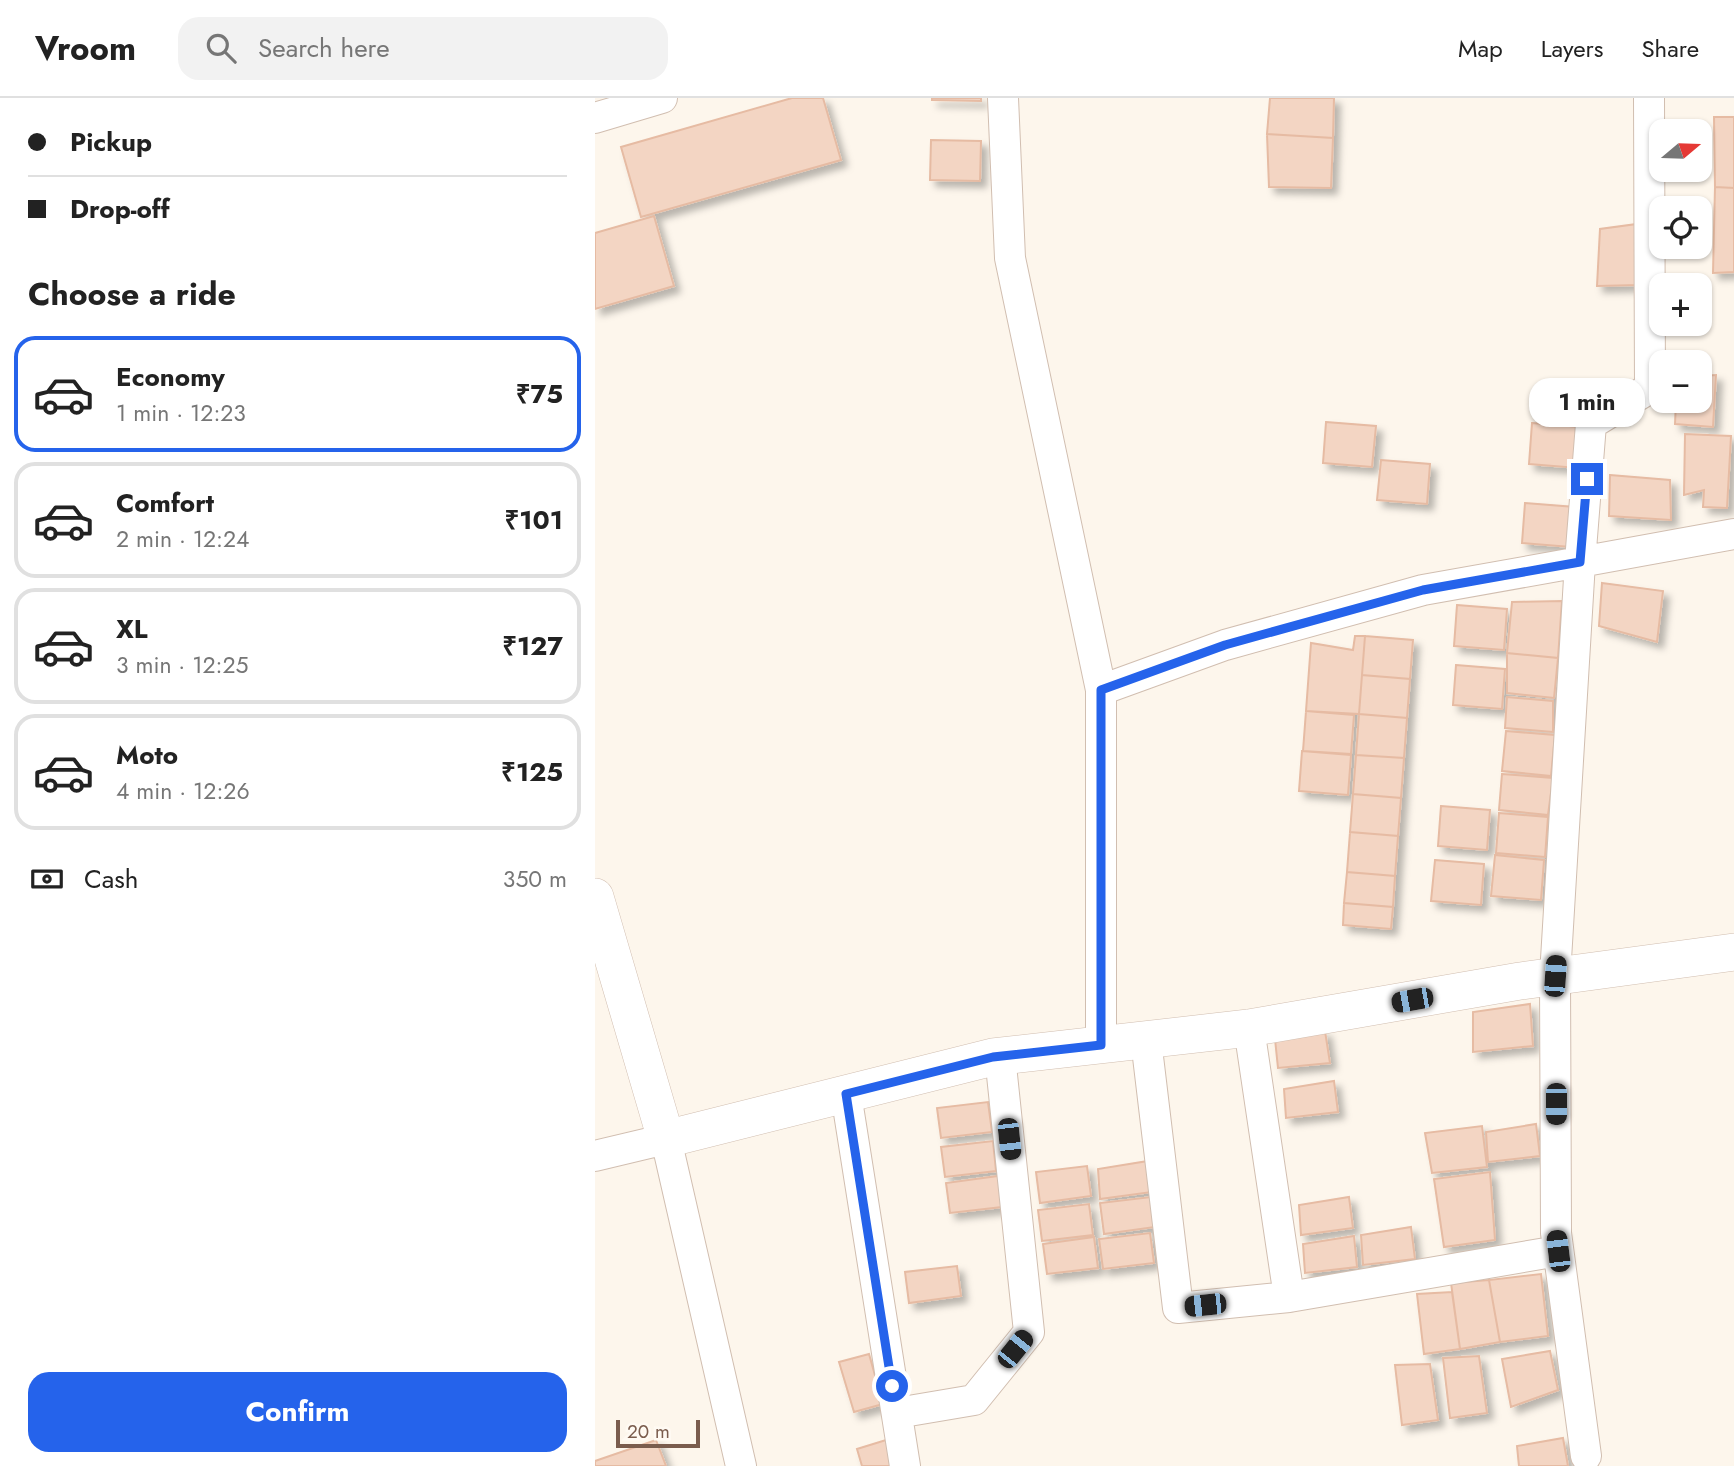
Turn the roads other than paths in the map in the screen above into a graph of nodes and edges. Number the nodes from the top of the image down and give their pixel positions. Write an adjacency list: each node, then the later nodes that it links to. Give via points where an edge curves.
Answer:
1 (662, 98): 4 (street)
2 (1003, 98): 7 (street, via 1010,258)
3 (1649, 98): 6 (street, via 1650,388 1591,424)
4 (595, 118)
5 (1734, 534): 6 (street)
6 (1580, 562): 7 (street, via 1423,590 1225,645); 10 (street)
7 (1101, 690): 13 (street)
8 (595, 897): 16 (street)
9 (1734, 952): 10 (street)
10 (1555, 976): 11 (street); 18 (street)
11 (1249, 1028): 12 (street); 19 (street)
12 (1146, 1040): 13 (street); 19 (street, via 1178,1308)
13 (1101, 1045): 14 (street)
14 (1000, 1056): 15 (street); 20 (street, via 1029,1332 974,1400)
15 (846, 1094): 16 (street); 20 (street)
16 (666, 1139): 17 (street); 22 (street)
17 (595, 1156)
18 (1558, 1251): 19 (street); 21 (street)
19 (1289, 1297)
20 (897, 1413): 23 (street)
21 (1586, 1456)
22 (741, 1466)
23 (905, 1466)

